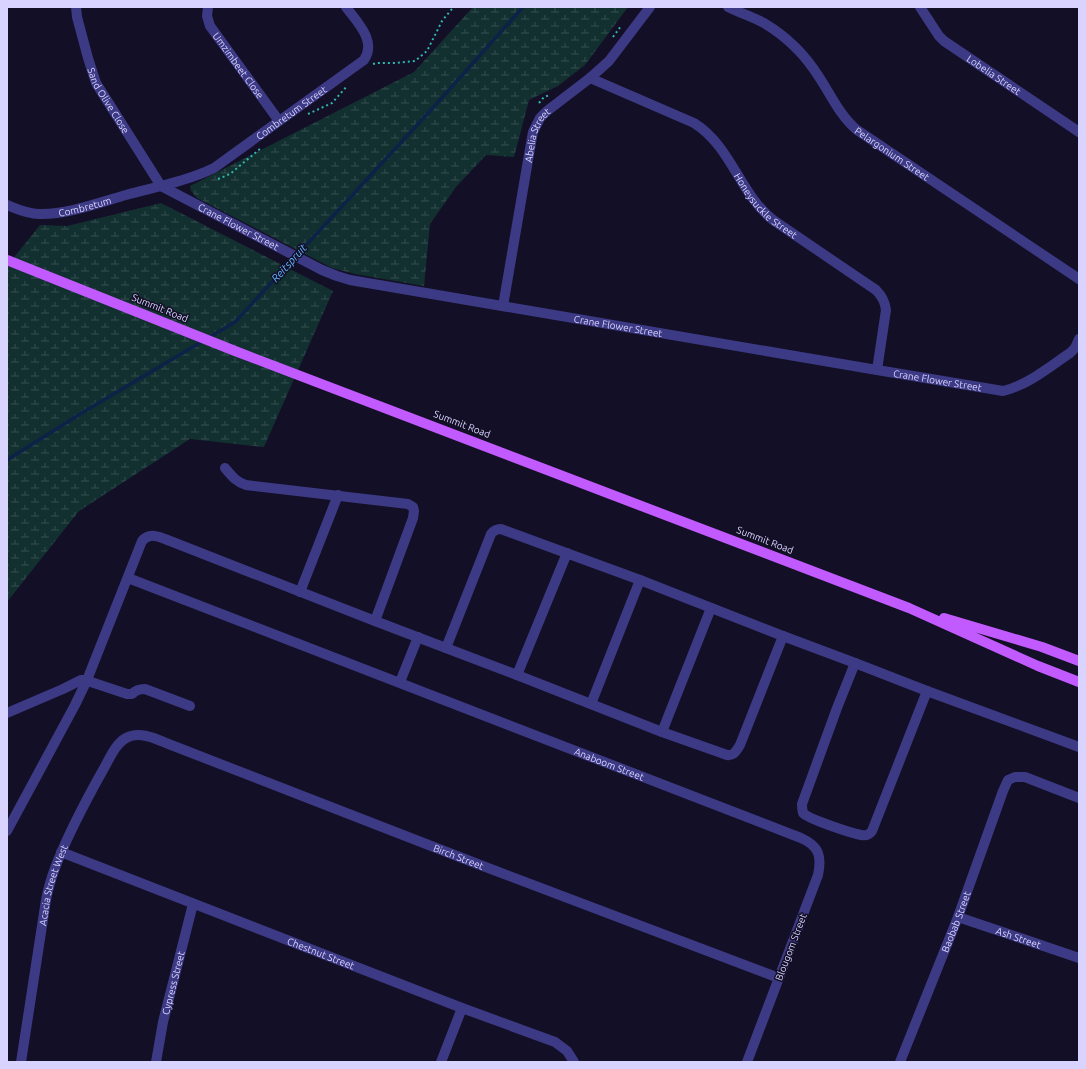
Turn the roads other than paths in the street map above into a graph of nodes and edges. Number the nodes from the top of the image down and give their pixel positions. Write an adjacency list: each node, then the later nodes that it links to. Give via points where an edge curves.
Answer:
1 (76, 7): 10 (street, Sand Olive Close, via 96,83)
2 (208, 7): 8 (street, Umzimbeet Close, via 210,26)
3 (346, 7): 8 (street, Combretum Street, via 368,38 367,55)
4 (650, 7): 7 (street, Abelia Street, via 609,61)
5 (728, 7): 13 (street, Pelargonium Street, via 765,24 791,44 809,62 848,122 857,130)
6 (920, 7): 9 (street, Lobelia Street, via 944,41)
7 (590, 78): 14 (street, Abelia Street, via 547,111 537,122 533,132); 16 (street, Honeysuckle Street, via 704,129 721,148 753,200 764,213 876,290 883,298 886,310)
8 (279, 121): 10 (street, Combretum Street, via 214,168)
9 (1079, 132)
10 (161, 186): 11 (street, Combretum, via 71,210 46,214 26,212); 14 (street, Crane Flower Street, via 329,274 350,280)
11 (7, 205)
12 (7, 260): 24 (main road, Summit Road, via 235,351)
13 (1079, 279)
14 (503, 306): 16 (street, Crane Flower Street)
15 (1079, 340): 16 (street, Crane Flower Street, via 1070,353 1024,384 1004,391)
16 (877, 370)
17 (225, 468): 18 (street, via 240,483 246,485)
18 (338, 496): 22 (street); 25 (street, via 408,504 413,507 413,518)
19 (567, 553): 21 (street); 28 (street, via 506,530 498,528 493,531); 31 (street)
20 (128, 578): 22 (street, via 142,541 153,536); 32 (street); 33 (street, Anaboom Street)
21 (640, 580): 23 (street); 36 (street)
22 (300, 592): 25 (street)
23 (711, 608): 26 (street); 39 (street)
24 (909, 608): 29 (main road, Summit Road, via 1042,647); 34 (main road, Summit Road)
25 (375, 621): 27 (street)
26 (783, 636): 30 (street); 39 (street, via 740,745 734,754 727,755)
27 (418, 637): 28 (street); 33 (street)
28 (446, 648): 31 (street)
29 (1079, 661)
30 (855, 663): 35 (street); 35 (street, via 802,804 806,816 861,836 870,834)
31 (518, 675): 36 (street)
32 (87, 680): 37 (street, via 126,694 132,694 139,689 145,690); 38 (street, via 81,680); 43 (street)
33 (400, 682): 44 (street, Anaboom Street)
34 (1079, 682)
35 (927, 691): 41 (street)
36 (591, 704): 39 (street)
37 (190, 706)
38 (7, 713)
39 (662, 732)
40 (139, 735): 45 (street, Acacia Street West, via 126,738 116,746); 49 (street, Birch Street, via 166,743)
41 (1079, 747)
42 (1079, 798): 47 (street, Baobab Street, via 1024,777 1008,780)
43 (7, 831)
44 (801, 838): 49 (street, Blougom Street, via 812,843 820,863 818,875)
45 (61, 852): 46 (street, Chestnut Street); 51 (street, Acacia Street West, via 46,900)
46 (193, 904): 50 (street, Chestnut Street); 52 (street, Cypress Street, via 158,1043)
47 (958, 917): 48 (street, Ash Street); 56 (street, Baobab Street)
48 (1079, 958)
49 (779, 978): 55 (street, Blougom Street)
50 (462, 1008): 53 (street); 54 (street, Chestnut Street, via 555,1042 567,1051)
51 (21, 1062)
52 (156, 1062)
53 (441, 1062)
54 (574, 1062)
55 (747, 1062)
56 (900, 1062)

